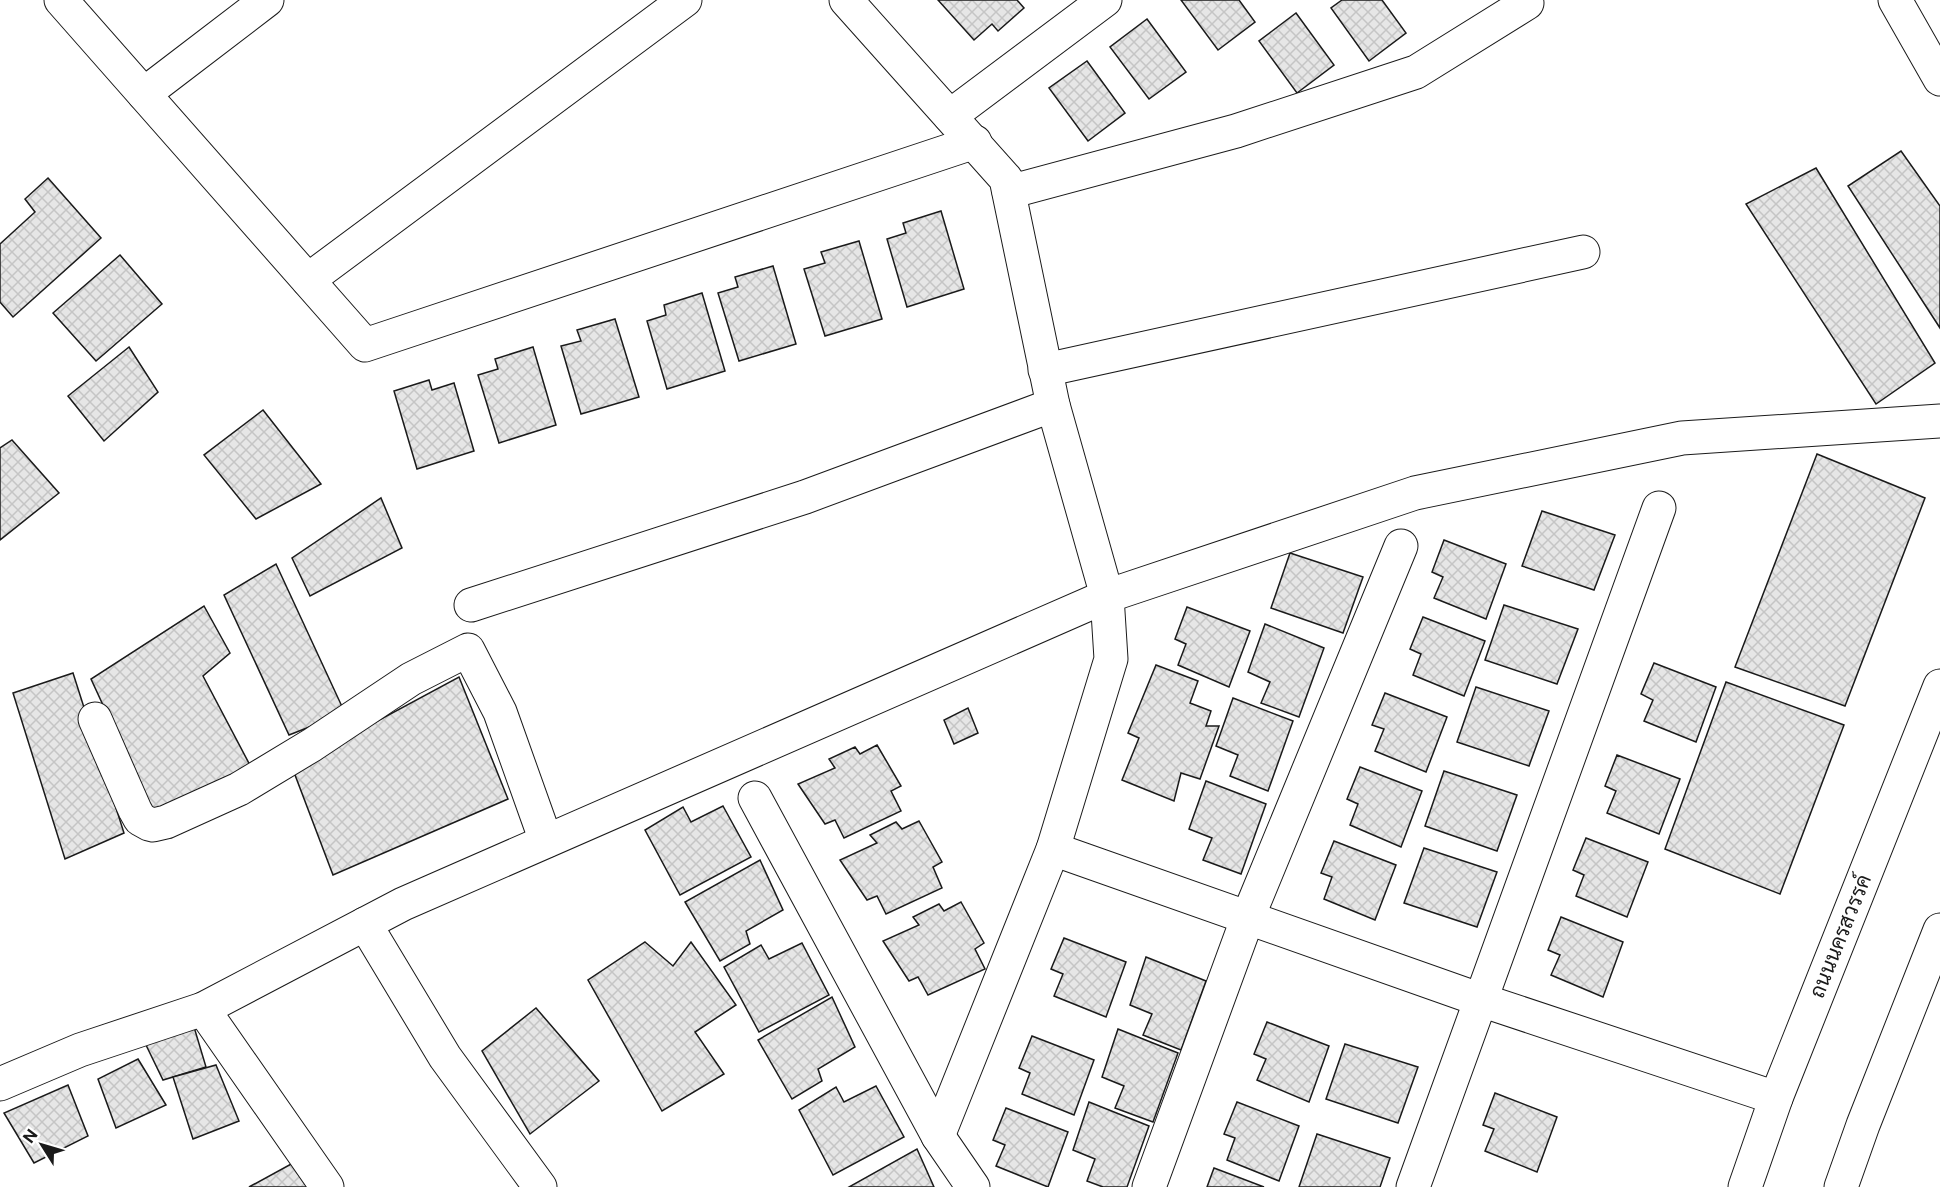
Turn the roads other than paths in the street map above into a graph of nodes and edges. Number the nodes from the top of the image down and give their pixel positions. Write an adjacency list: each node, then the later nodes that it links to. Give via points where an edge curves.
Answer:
1 (61, 0): 9 (street)
2 (267, 0): 9 (street)
3 (685, 0): 14 (street)
4 (846, 0): 10 (street)
5 (1105, 0): 10 (street)
6 (1895, 0): 8 (street)
7 (1527, 3): 12 (street, via 1416,72 1236,131)
8 (1940, 79)
9 (144, 94): 14 (street)
10 (950, 116): 11 (street)
11 (975, 142): 12 (street, via 1006,179); 14 (street, via 365,345)
12 (1009, 192): 15 (street)
13 (1583, 252): 15 (street)
14 (308, 280)
15 (1045, 370): 16 (street)
16 (1053, 405): 20 (street); 21 (street, via 805,497)
17 (1940, 421): 20 (street, via 1682,438 1415,494)
18 (1659, 508): 30 (street)
19 (1401, 546): 27 (street)
20 (1107, 596): 25 (street); 26 (street, via 1111,659)
21 (471, 605)
22 (1940, 686): 33 (street, ถนนนครสวรรค์)
23 (95, 719): 25 (street, via 135,810 140,819 153,825 239,789 411,679 468,650 500,712)
24 (755, 798): 34 (street)
25 (546, 841): 28 (street)
26 (1053, 849): 27 (street); 34 (street)
27 (1248, 918): 30 (street); 38 (street)
28 (365, 924): 31 (street); 36 (street, via 445,1057)
29 (1940, 930): 41 (street)
30 (1481, 1000): 33 (street); 39 (street)
31 (203, 1009): 32 (street, via 80,1050); 35 (street)
32 (0, 1084)
33 (1776, 1098): 40 (street, ถนนนครสวรรค์)
34 (938, 1136): 37 (street)
35 (327, 1187)
36 (540, 1187)
37 (973, 1187)
38 (1149, 1187)
39 (1413, 1187)
40 (1745, 1187)
41 (1841, 1187)

